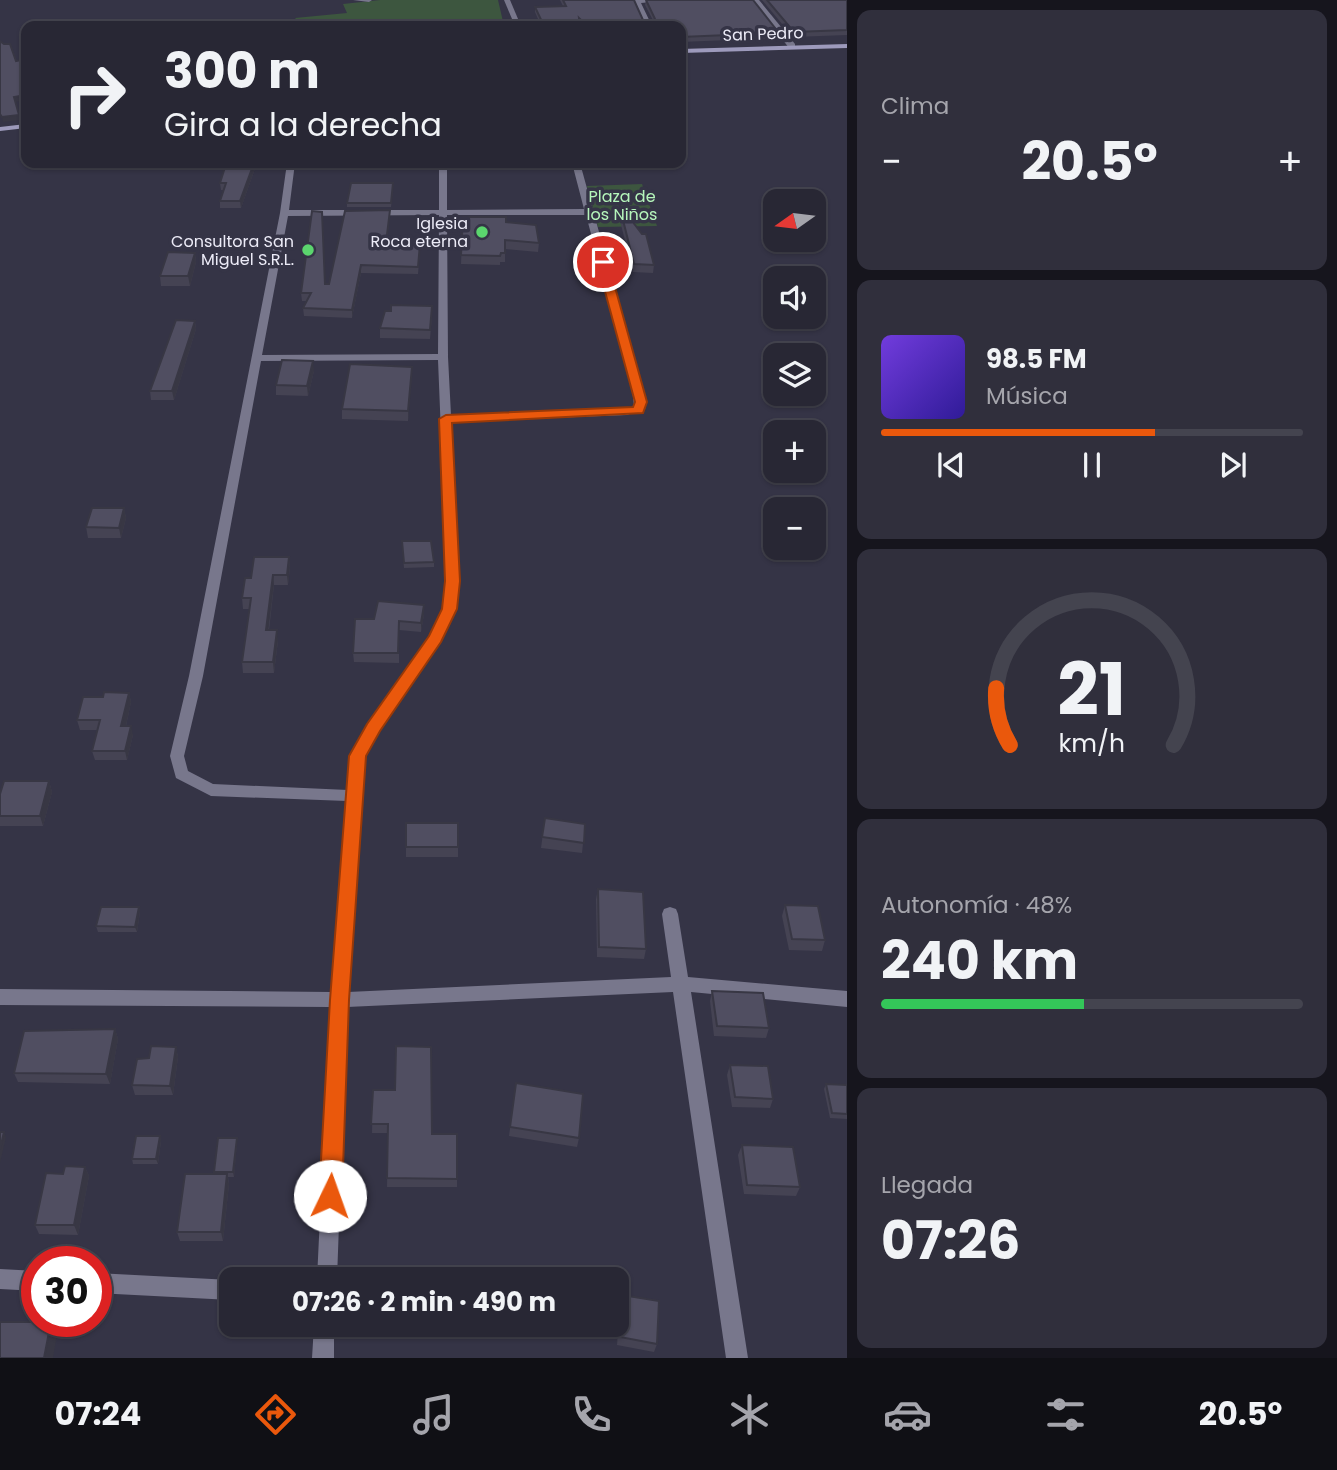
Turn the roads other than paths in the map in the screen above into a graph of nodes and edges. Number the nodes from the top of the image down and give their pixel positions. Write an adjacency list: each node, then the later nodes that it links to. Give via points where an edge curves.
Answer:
1 (369, 0): 5 (street)
2 (507, 0): 7 (street)
3 (670, 0): 6 (street)
4 (755, 0): 9 (street)
5 (356, 1)
6 (636, 1): 8 (street)
7 (516, 21)
8 (646, 21)
9 (792, 46): 10 (main road, San Pedro); 11 (main road, San Pedro)
10 (847, 46)
11 (686, 51)
12 (21, 127): 13 (main road)
13 (0, 130)
14 (290, 168): 19 (street)
15 (443, 168): 17 (street)
16 (577, 168): 18 (street)
17 (443, 212): 18 (street); 19 (street); 20 (street)
18 (589, 212): 22 (street, via 640,408)
19 (284, 213): 21 (street)
20 (443, 357): 21 (street); 22 (street)
21 (256, 358): 23 (street, via 177,756 181,774 211,790)
22 (446, 419): 23 (street, via 453,581 450,609 436,638 358,756)
23 (354, 796): 28 (street)
24 (670, 914): 25 (street)
25 (681, 984): 27 (street); 28 (street); 36 (street)
26 (0, 997): 28 (street)
27 (847, 999)
28 (340, 1000): 29 (street)
29 (328, 1267)
30 (0, 1279): 31 (street)
31 (21, 1280)
32 (112, 1284): 33 (street)
33 (219, 1289)
34 (324, 1337): 35 (street)
35 (323, 1358)
36 (737, 1358)

